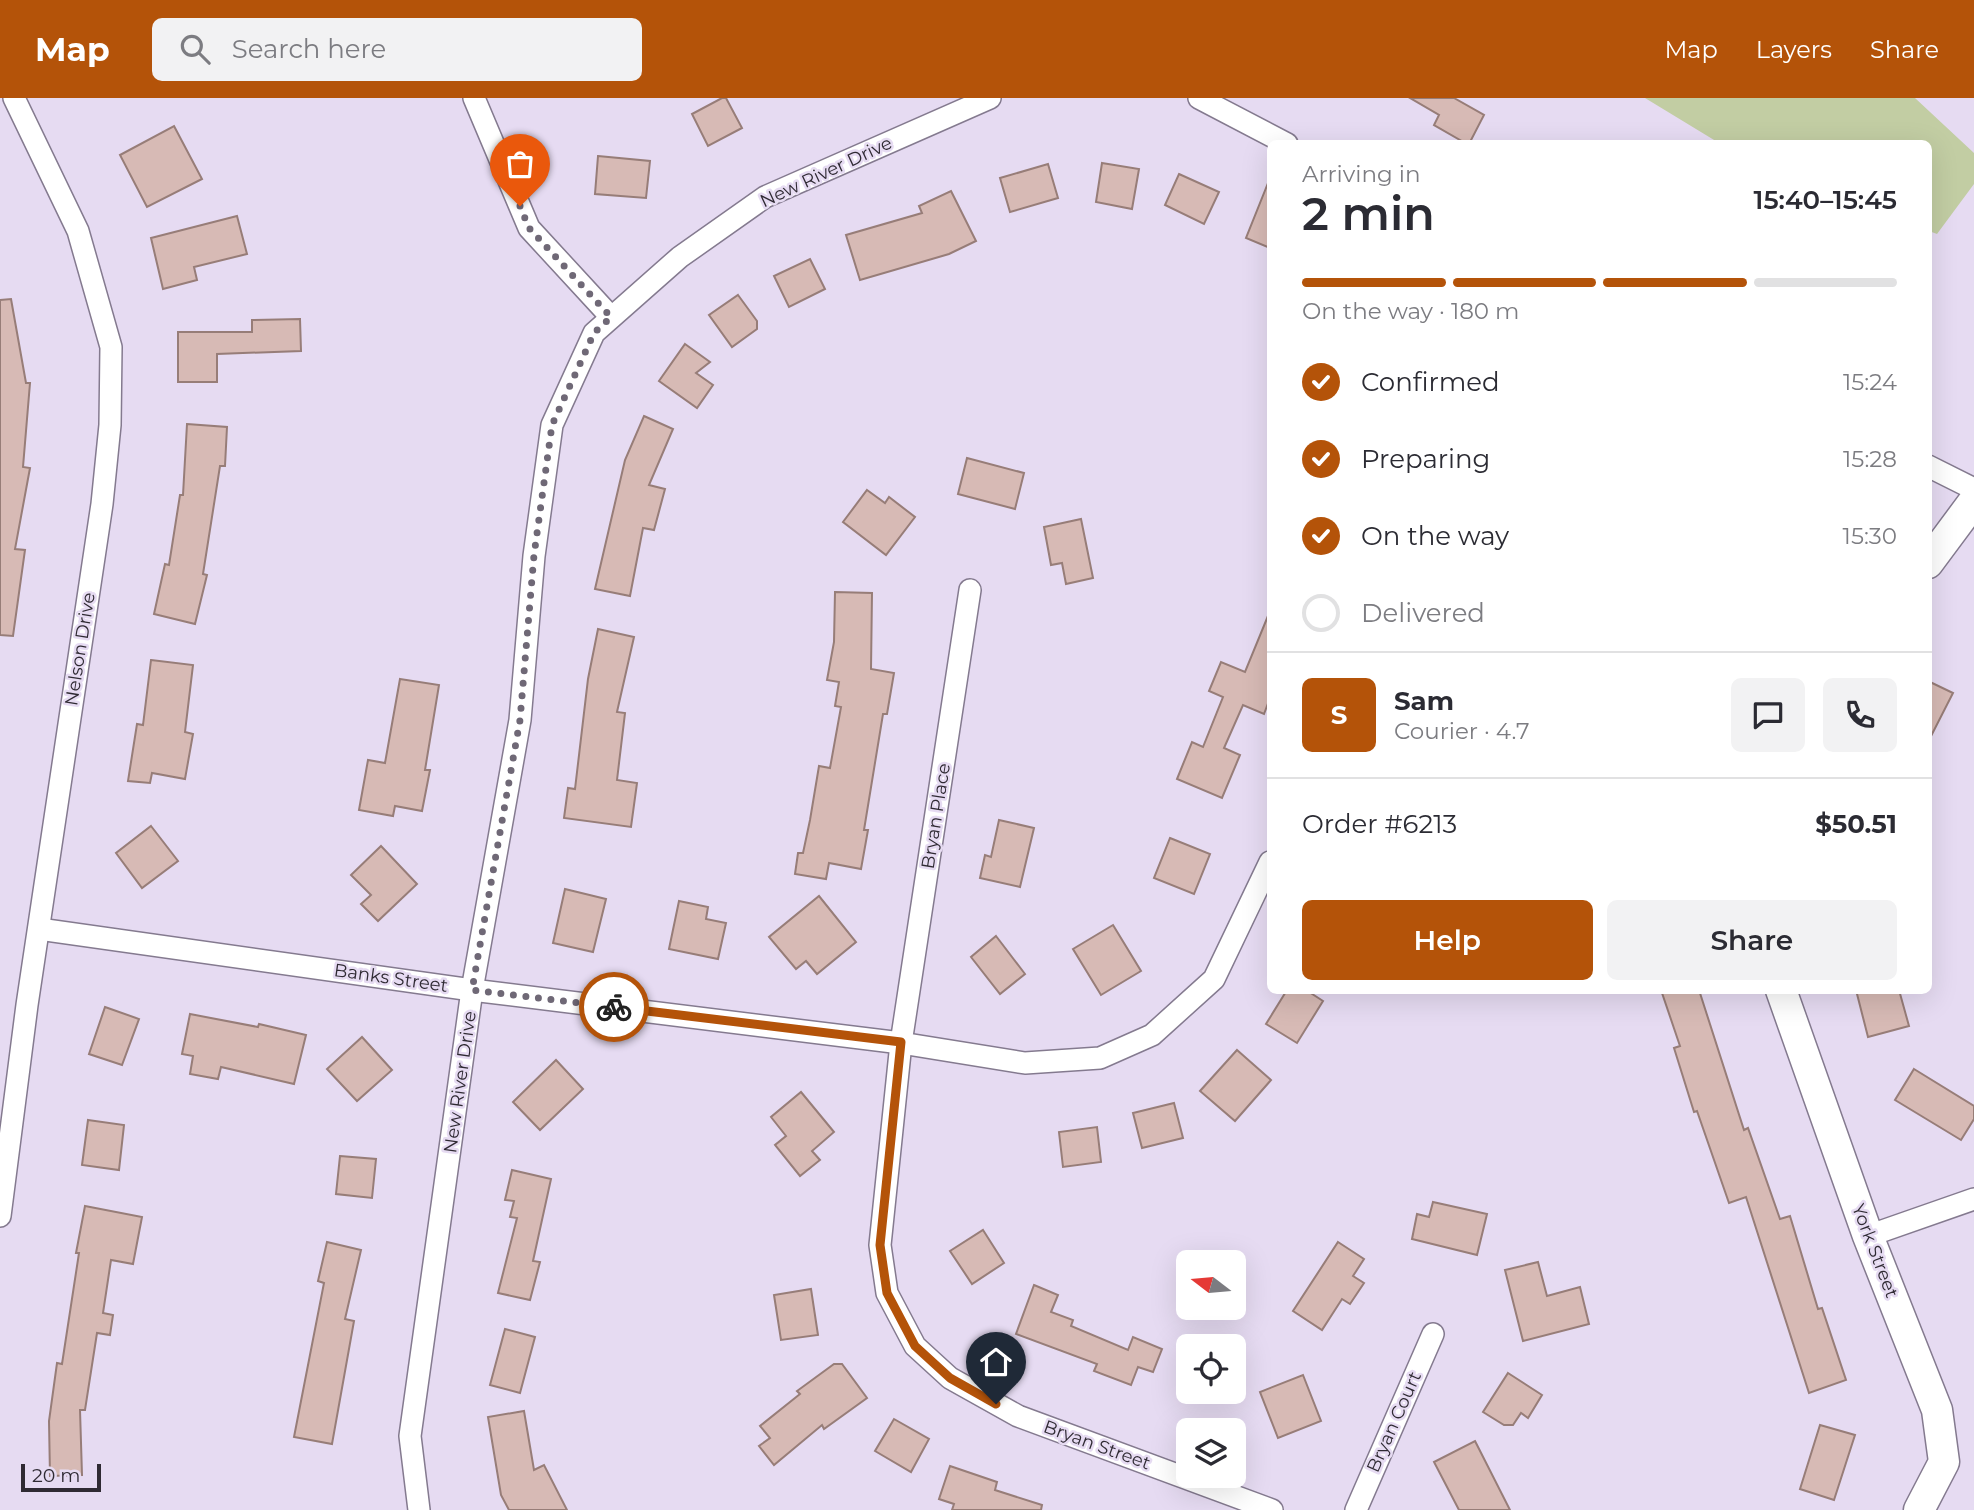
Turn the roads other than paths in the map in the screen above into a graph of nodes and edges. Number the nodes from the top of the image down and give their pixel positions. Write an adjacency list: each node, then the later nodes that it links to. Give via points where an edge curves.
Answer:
1 (14, 98): 13 (street, Nelson Drive, via 78,232 111,347 102,504)
2 (474, 98): 6 (street, via 529,228)
3 (990, 98): 6 (street, New River Drive, via 765,197 680,257)
4 (1199, 98): 5 (street)
5 (1279, 140)
6 (611, 317): 14 (street, New River Drive, via 594,333 552,425 534,555 520,720)
7 (1932, 468): 8 (street)
8 (1974, 489)
9 (1974, 501): 10 (street)
10 (1932, 558)
11 (970, 590): 16 (street, Bryan Place)
12 (1267, 868): 16 (street, Banks Street, via 1214,979 1152,1035 1100,1058 1025,1063)
13 (39, 929): 14 (street, Banks Street); 18 (street, Nelson Drive)
14 (472, 990): 16 (street, Banks Street); 21 (street, New River Drive, via 410,1436)
15 (1782, 994): 19 (street, York Street)
16 (901, 1042): 22 (street, Bryan Street, via 880,1245 887,1293 915,1346 950,1378 1018,1416)
17 (1974, 1199): 19 (street)
18 (0, 1216)
19 (1868, 1236): 24 (street, York Street, via 1937,1410 1944,1462)
20 (1433, 1334): 23 (street, Bryan Court)
21 (419, 1510)
22 (1272, 1510)
23 (1356, 1510)
24 (1919, 1510)

